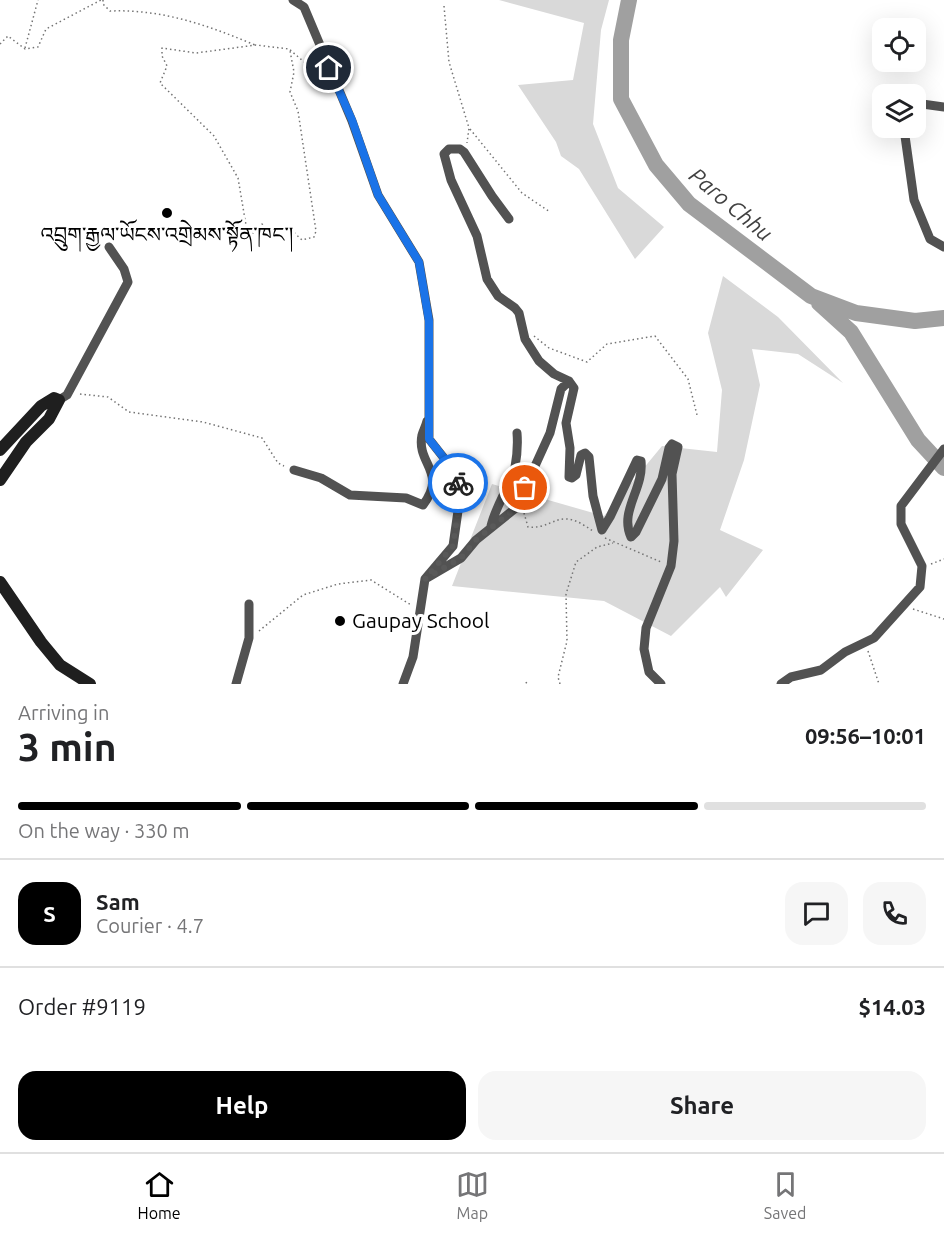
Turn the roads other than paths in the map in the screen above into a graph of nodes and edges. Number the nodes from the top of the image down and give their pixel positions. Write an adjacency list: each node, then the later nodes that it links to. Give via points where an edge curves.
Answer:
1 (293, 0): 10 (street, via 304,7 352,120 378,195 419,262 429,321)
2 (926, 105): 3 (street)
3 (944, 107)
4 (905, 138): 7 (street, via 914,200 930,239)
5 (509, 219): 8 (street, via 464,152 449,149 444,154 451,180 477,236 488,279 498,296 519,313 525,339 539,361)
6 (109, 247): 9 (street, via 128,282)
7 (944, 247)
8 (569, 381): 16 (street, via 561,389 550,432 522,503); 17 (street, via 574,388 566,423 569,477 576,475 585,453 589,457 600,532 633,466 641,461 640,481 626,521)
9 (63, 397): 13 (street, via 40,406); 15 (street)
10 (430, 411): 14 (street, via 422,436 423,453 434,478 423,505 406,498 351,495 321,478); 19 (street, via 429,439 451,467 461,490 453,546)
11 (517, 433): 16 (street, via 514,468)
12 (944, 449): 26 (street, via 901,506 901,524 922,566 920,587 874,638 845,652 821,670 791,677)
13 (0, 450)
14 (294, 470)
15 (0, 480)
16 (491, 526): 19 (street, via 461,558)
17 (631, 537): 18 (street); 25 (street, via 662,479 669,448 675,444 678,447 672,474 674,541 670,566 646,628 644,649 650,672)
18 (625, 547)
19 (425, 579): 24 (street, via 413,657)
20 (0, 582): 22 (street, via 60,665)
21 (249, 604): 23 (street, via 249,638)
22 (90, 684)
23 (236, 684)
24 (403, 684)
25 (661, 684)
26 (782, 684)

